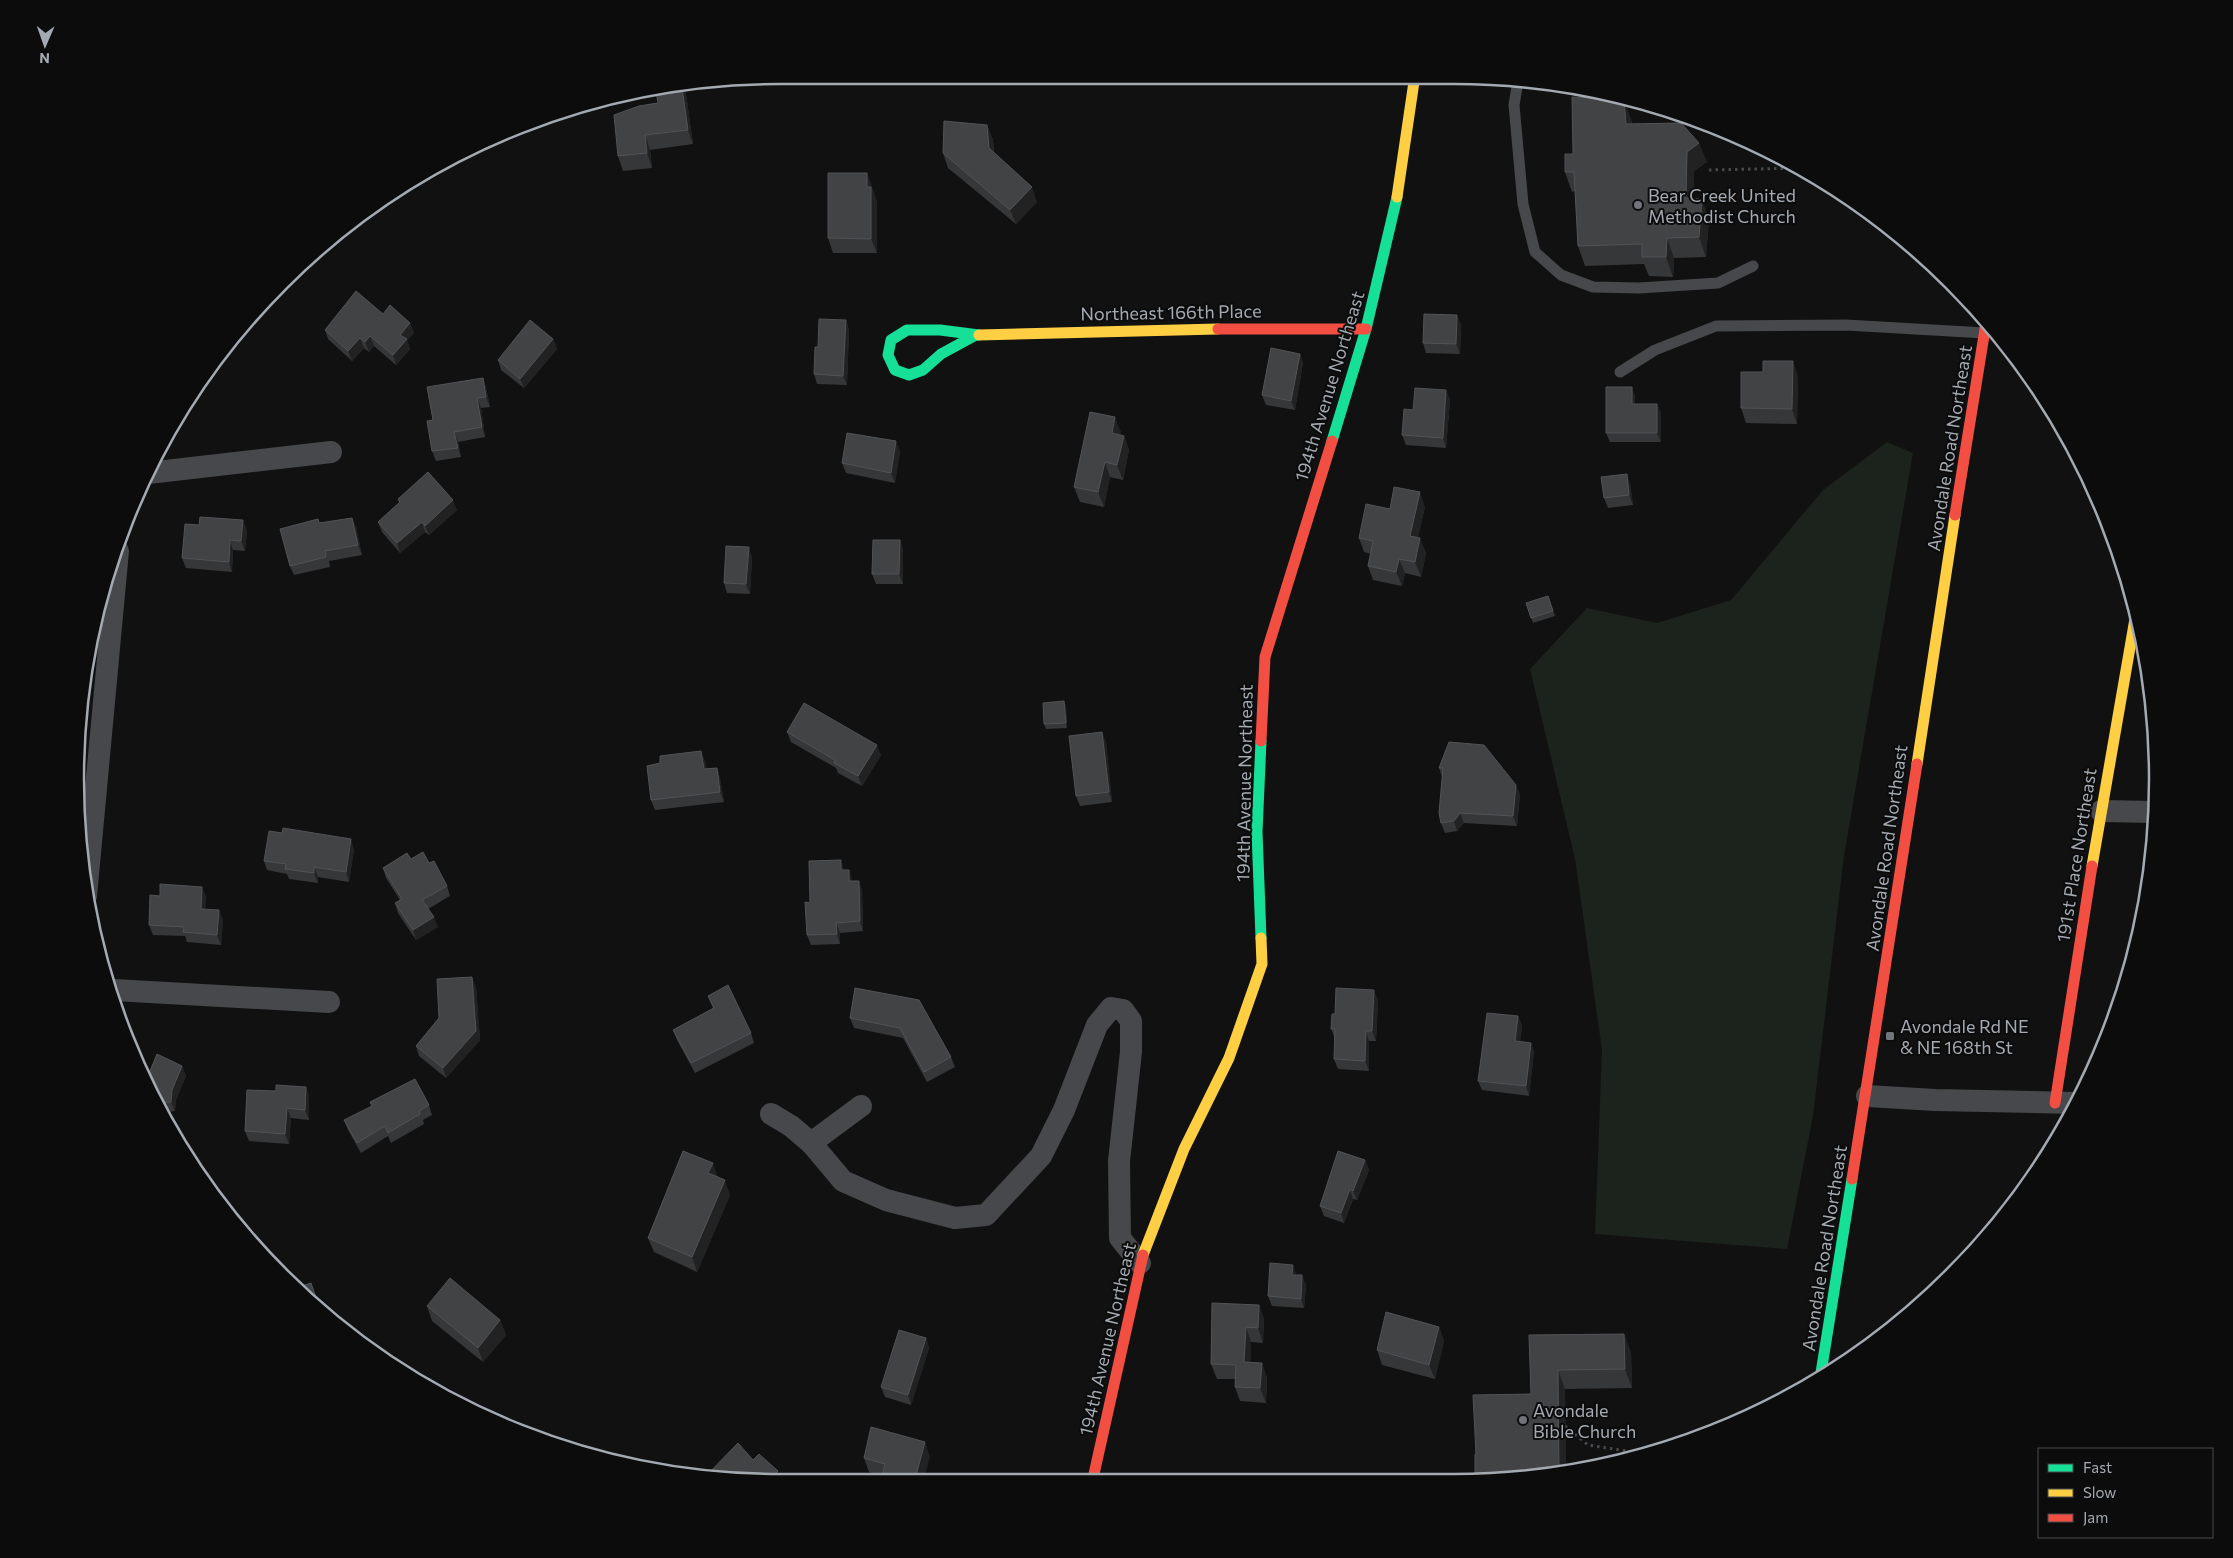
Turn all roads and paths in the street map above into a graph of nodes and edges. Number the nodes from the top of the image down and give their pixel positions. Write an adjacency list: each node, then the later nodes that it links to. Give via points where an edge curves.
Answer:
1 (1414, 84): 7 (street, 194th Avenue Northeast, via 1396,206)
2 (1517, 87): 5 (lane, via 1514,104 1523,204 1535,252 1561,275 1592,286 1639,288 1718,283)
3 (1786, 168): 4 (path)
4 (1709, 170)
5 (1753, 266)
6 (1983, 328): 10 (lane, via 1716,326 1656,350)
7 (1366, 329): 9 (street, Northeast 166th Place, via 1258,328); 25 (street, 194th Avenue Northeast, via 1265,658 1257,832 1262,964 1229,1058 1184,1149)
8 (1985, 331): 20 (street, Avondale Road Northeast)
9 (976, 335): 9 (street, Northeast 166th Place, via 941,354 924,370 909,375 894,370 888,356 891,340 907,330)
10 (1620, 372)
11 (331, 452): 12 (street)
12 (154, 472)
13 (116, 571): 17 (street)
14 (2133, 630): 15 (street, 191st Place Northeast)
15 (2100, 811): 16 (street); 21 (street, 191st Place Northeast)
16 (2148, 812)
17 (89, 862)
18 (117, 990): 19 (street)
19 (329, 1002)
20 (1867, 1096): 21 (street); 26 (street, Avondale Road Northeast)
21 (2065, 1103)
22 (861, 1106): 24 (street)
23 (771, 1114): 24 (street)
24 (811, 1143): 25 (street, via 843,1181 886,1200 955,1218 986,1215 1042,1156 1097,1025 1111,1008 1123,1010 1131,1021 1131,1052 1119,1161 1120,1238)
25 (1140, 1263): 29 (street, 194th Avenue Northeast)
26 (1822, 1369)
27 (1565, 1426): 28 (path, via 1588,1445)
28 (1631, 1452)
29 (1094, 1474)

